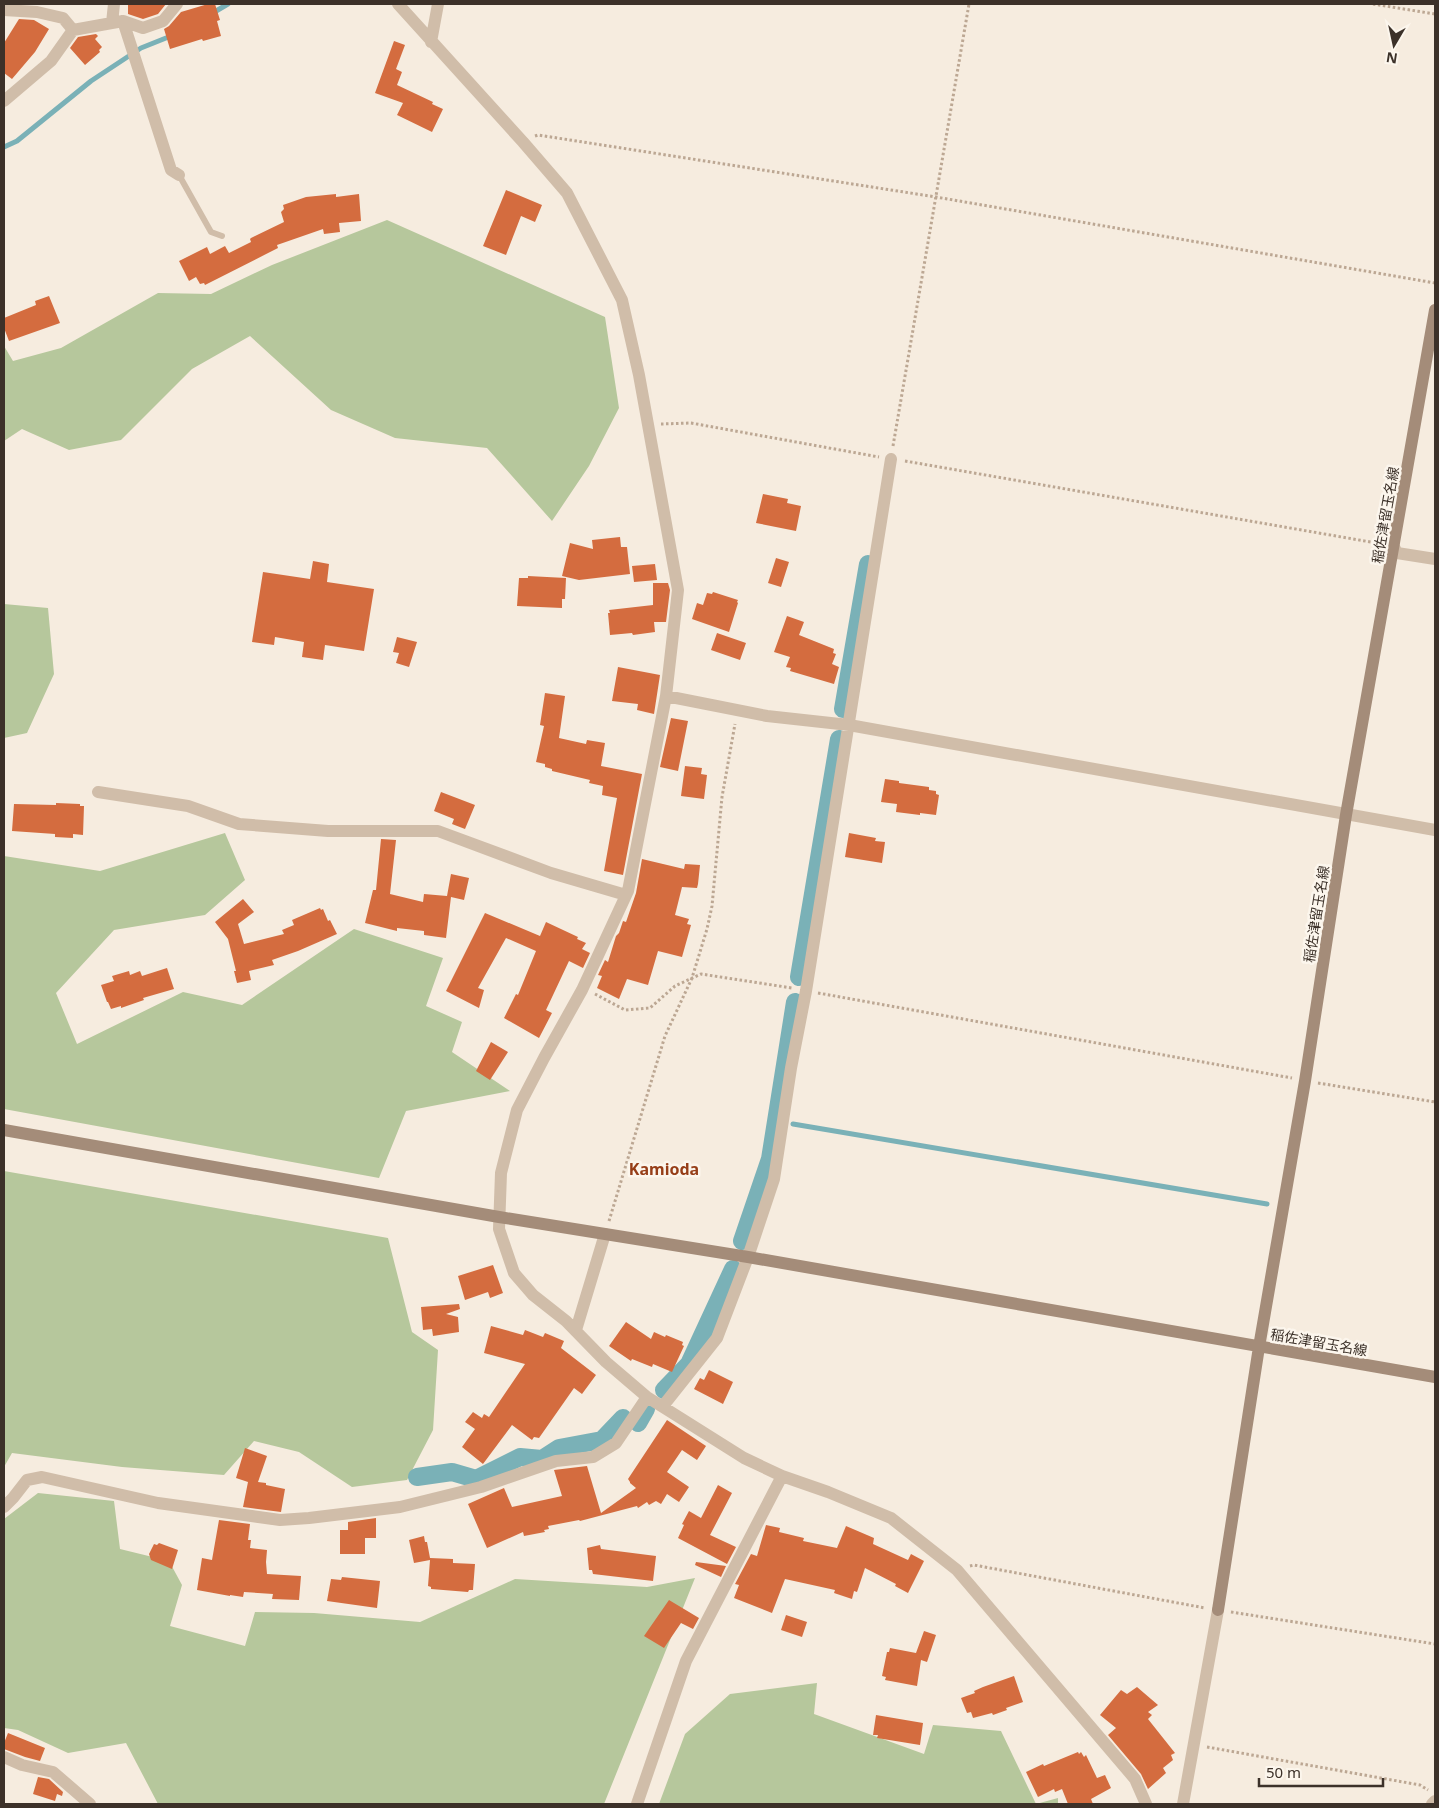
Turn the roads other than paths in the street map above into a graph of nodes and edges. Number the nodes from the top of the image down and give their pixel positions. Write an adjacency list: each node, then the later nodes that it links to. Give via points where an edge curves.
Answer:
1 (114, 4): 6 (street)
2 (178, 4): 6 (street, via 163,21 143,28)
3 (398, 4): 8 (street)
4 (438, 4): 8 (street)
5 (4, 10): 7 (street, via 63,18)
6 (118, 22): 7 (street); 10 (street, via 171,170)
7 (73, 30): 9 (street, via 51,61)
8 (431, 42): 16 (street, via 567,193 622,300 678,590)
9 (4, 101)
10 (179, 175): 11 (lane, via 211,232)
11 (222, 236)
12 (1435, 310): 14 (street, 稲佐津留玉名線)
13 (891, 459): 17 (street)
14 (1394, 547): 15 (street, via 1397,553); 19 (street, 稲佐津留玉名線)
15 (1435, 559)
16 (666, 696): 17 (street, via 767,716); 21 (street)
17 (849, 725): 19 (street); 25 (street, via 774,1179)
18 (98, 792): 21 (street, via 188,806 239,824 328,832 438,831 551,873)
19 (1346, 815): 20 (street); 27 (street, 稲佐津留玉名線)
20 (1435, 830)
21 (626, 895): 23 (street, via 582,990 518,1110 501,1173)
22 (4, 1130): 23 (street)
23 (499, 1217): 24 (street); 26 (street, via 514,1273 533,1295)
24 (605, 1234): 25 (street); 26 (street)
25 (748, 1257): 27 (street); 30 (street, via 717,1338)
26 (576, 1330): 29 (street, via 606,1362)
27 (1259, 1347): 28 (street, 稲佐津留玉名線); 38 (street, via 1218,1610)
28 (1435, 1376)
29 (647, 1397): 30 (street); 32 (street, via 616,1443 593,1457 556,1460 481,1487 400,1507 280,1520 158,1503 42,1477 27,1480)
30 (663, 1406): 31 (street, via 744,1458)
31 (782, 1476): 36 (street, via 686,1662); 37 (street, via 892,1518 957,1570 1135,1779)
32 (4, 1507)
33 (4, 1757): 35 (street, via 53,1772)
34 (1435, 1801): 39 (street)
35 (90, 1804)
36 (637, 1804)
37 (1146, 1804)
38 (1183, 1804)
39 (1432, 1804)

